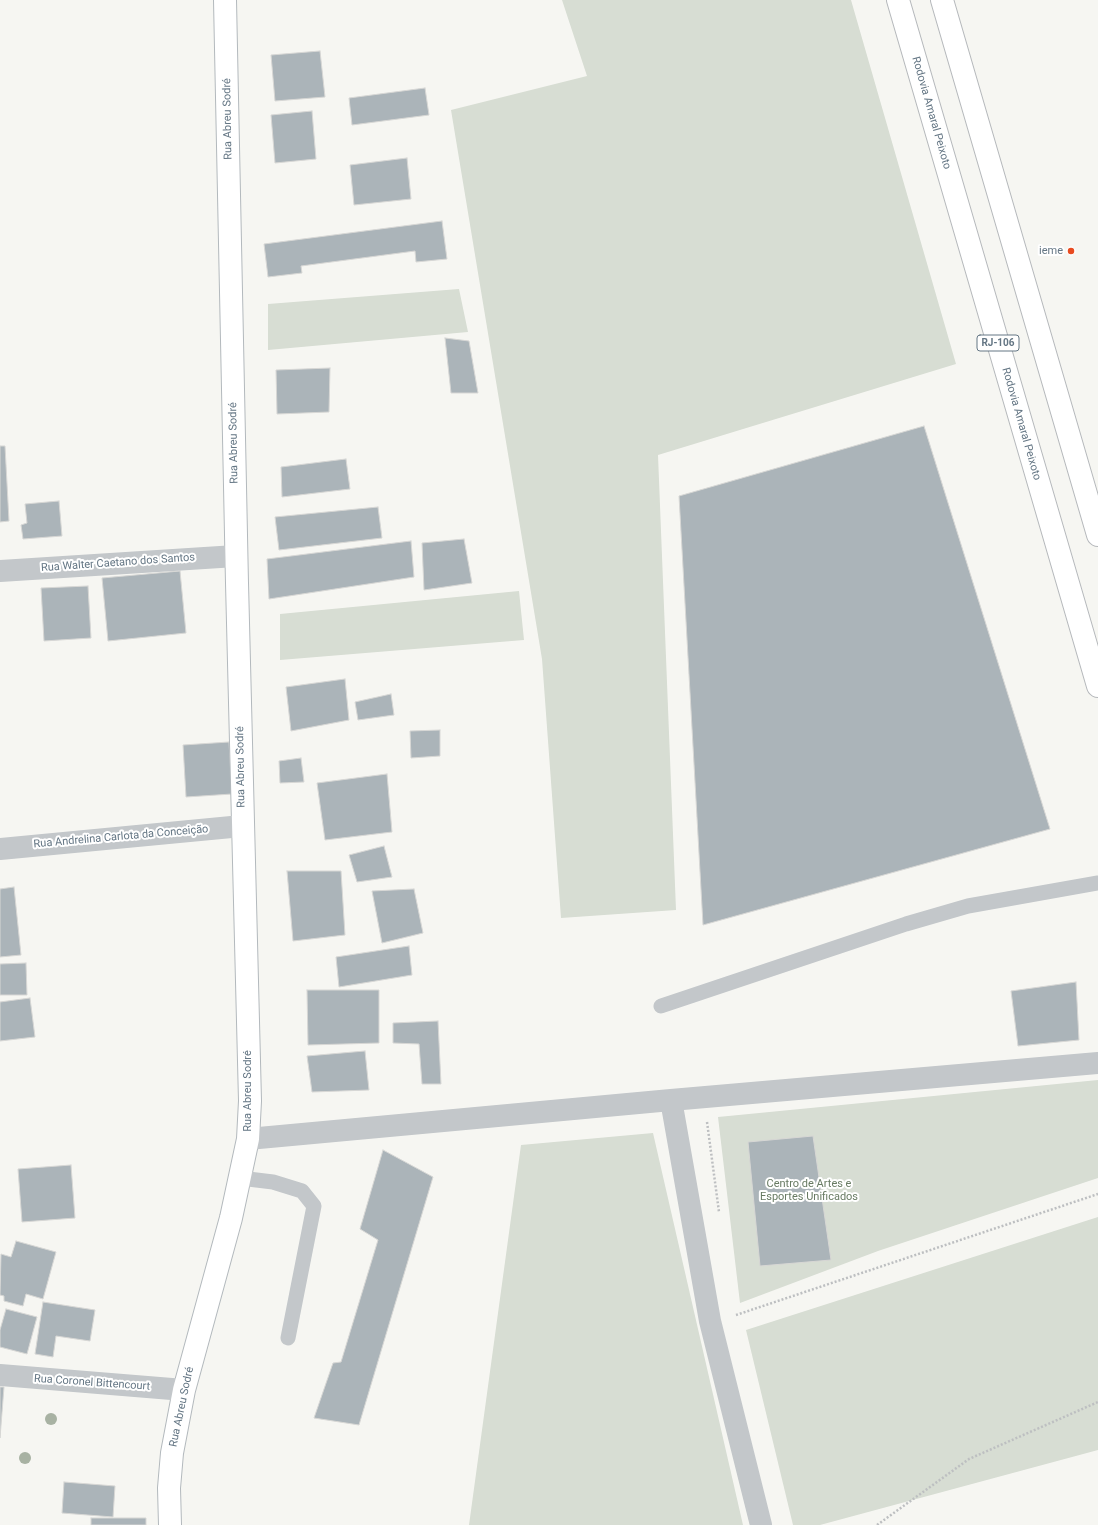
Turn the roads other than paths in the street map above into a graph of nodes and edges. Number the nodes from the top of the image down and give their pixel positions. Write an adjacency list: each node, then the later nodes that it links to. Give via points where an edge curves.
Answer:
1 (225, 0): 5 (main road, Rua Abreu Sodré)
2 (898, 0): 7 (main road, Rodovia Amaral Peixoto / RJ-106)
3 (942, 0): 4 (main road)
4 (1098, 535)
5 (236, 556): 6 (street, Rua Walter Caetano dos Santos); 8 (main road, Rua Abreu Sodré)
6 (0, 571)
7 (1098, 686)
8 (242, 826): 9 (street, Rua Andrelina Carlota da Conceição); 14 (main road, Rua Abreu Sodré, via 250,1101)
9 (0, 849)
10 (1098, 883): 11 (lane, via 968,906 906,924)
11 (661, 1006)
12 (1098, 1064): 13 (street)
13 (671, 1100): 14 (street); 20 (street, via 710,1321)
14 (248, 1139): 15 (main road, Rua Abreu Sodré)
15 (240, 1178): 16 (lane, via 273,1182 302,1191 314,1206); 18 (main road, Rua Abreu Sodré)
16 (288, 1338)
17 (0, 1375): 18 (street, Rua Coronel Bittencourt)
18 (184, 1390): 19 (main road, Rua Abreu Sodré, via 172,1453 169,1488)
19 (170, 1525)
20 (761, 1525)

